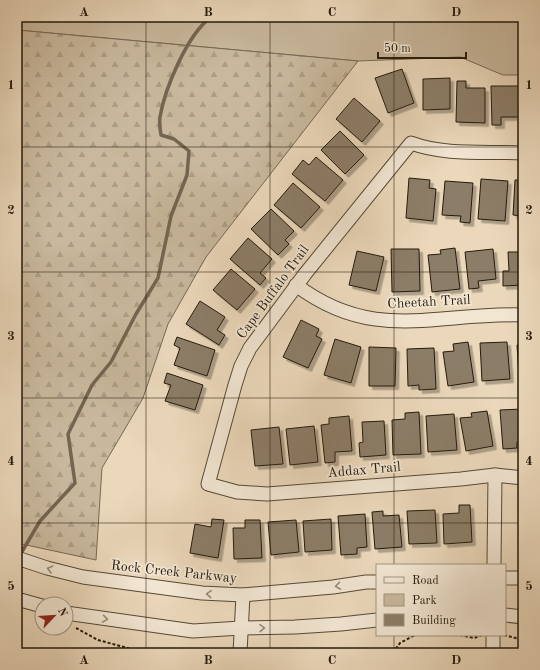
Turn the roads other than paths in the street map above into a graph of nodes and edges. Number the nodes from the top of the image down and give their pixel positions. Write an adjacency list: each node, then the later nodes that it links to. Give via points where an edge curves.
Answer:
1 (523, 153): 2 (street, Cape Buffalo Trail, via 446,151 430,149 411,142)
2 (296, 285): 3 (street, Cheetah Trail, via 338,310 378,320 404,322); 6 (street, Cape Buffalo Trail, via 256,339 242,366)
3 (523, 315)
4 (495, 475): 5 (street, Addax Trail); 6 (street, Addax Trail, via 267,494 237,492); 8 (street)
5 (523, 478)
6 (208, 484)
7 (17, 558): 12 (street, Rock Creek Parkway, one-way to 7, via 202,593 83,577)
8 (494, 564)
9 (506, 578): 10 (street)
10 (523, 578)
11 (376, 582): 12 (street, Rock Creek Parkway, one-way to 12)
12 (243, 595): 19 (street)
13 (17, 599): 14 (street)
14 (34, 604)
15 (74, 614): 19 (street, one-way to 19, via 193,631)
16 (506, 615): 17 (street)
17 (523, 617)
18 (376, 620): 19 (street, one-way to 18, via 295,627)
19 (241, 628): 21 (street)
20 (493, 636): 22 (street)
21 (240, 653)
22 (493, 653)

